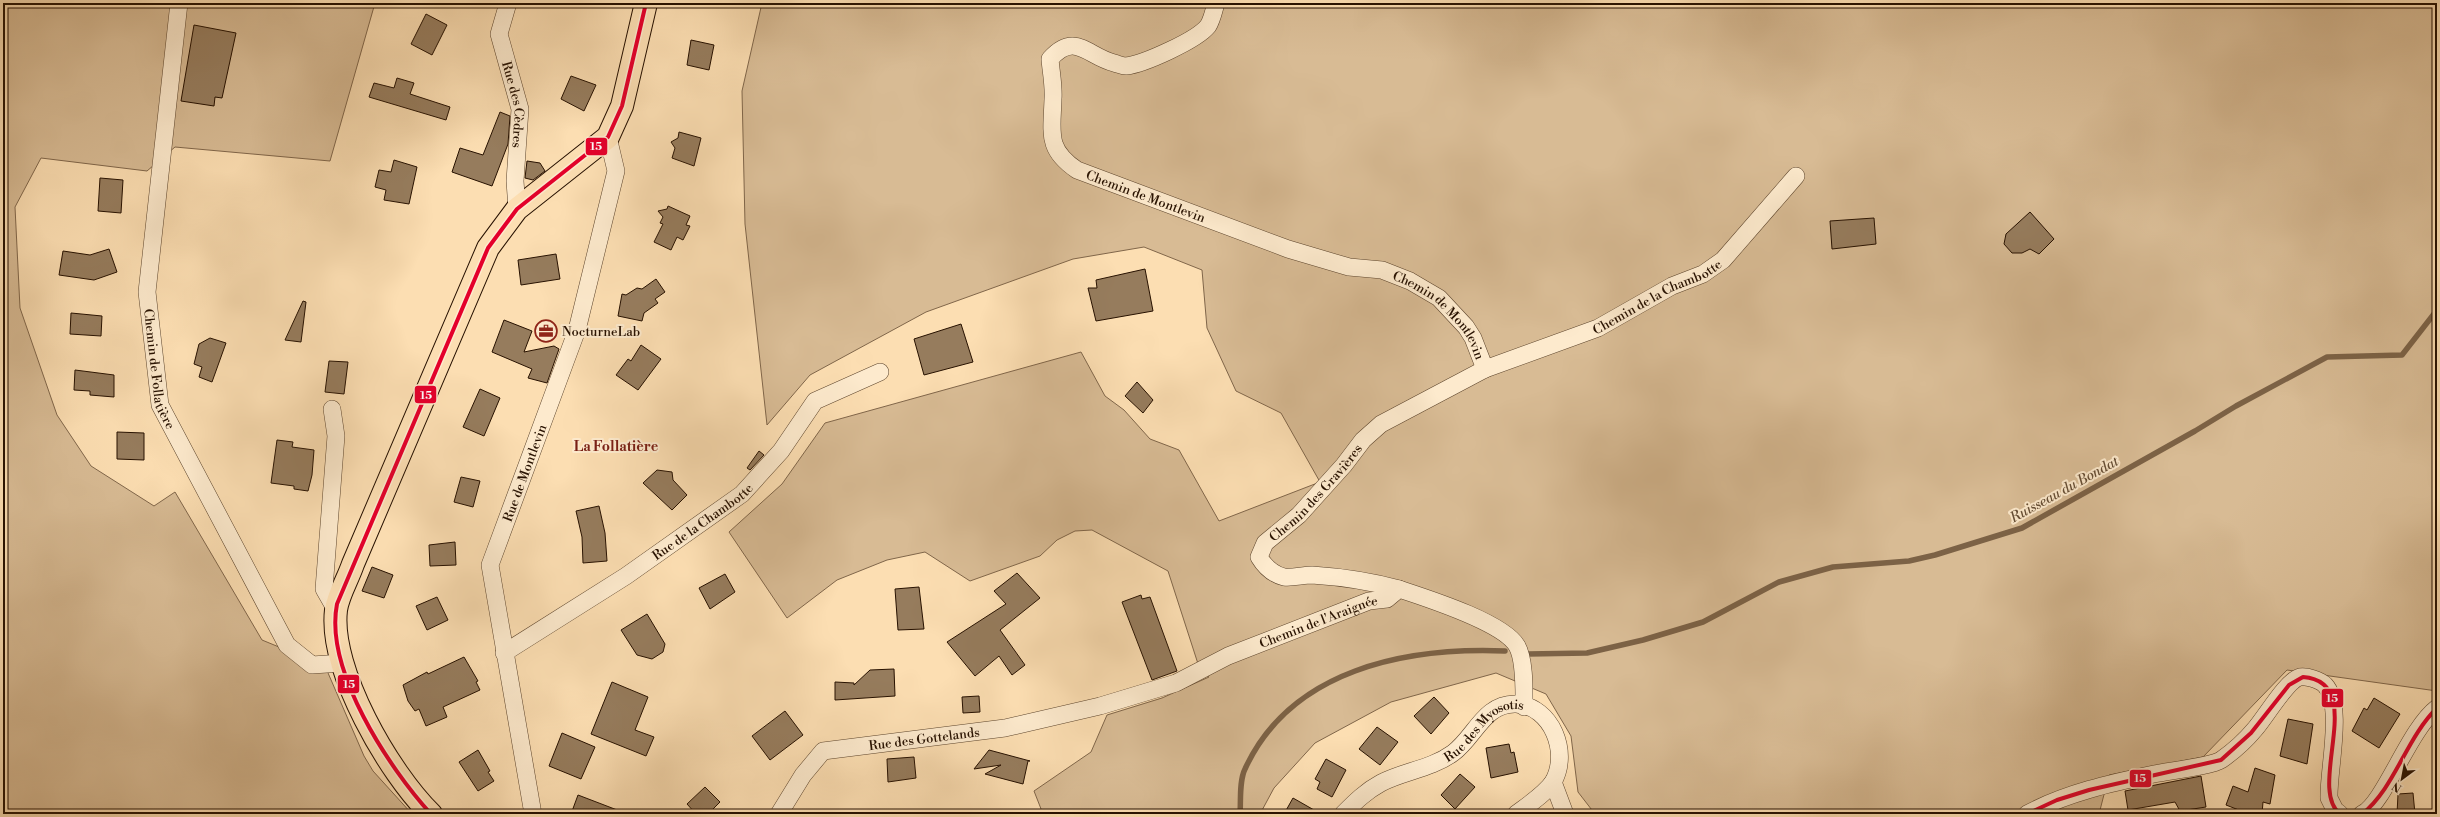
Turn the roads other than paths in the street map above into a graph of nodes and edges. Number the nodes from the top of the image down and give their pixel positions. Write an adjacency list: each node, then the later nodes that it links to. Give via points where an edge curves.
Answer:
1 (179, 3): 14 (street, Chemin de Follatière, via 147,292 160,405 287,645 312,665)
2 (508, 3): 7 (street, Rue des Cèdres, via 499,34 520,109)
3 (646, 3): 5 (main road, via 622,106)
4 (1216, 3): 8 (street, Chemin de Montlevin, via 1208,26 1189,41 1125,66 1102,60 1081,46 1065,45 1058,50 1050,59 1053,98 1050,132 1063,160 1077,170 1288,249 1349,267 1382,270 1410,281 1439,298 1466,327)
5 (608, 136): 7 (main road); 13 (street, Rue de Montlevin, via 616,171 577,330 490,565)
6 (1796, 176): 8 (street, Chemin de la Chambotte, via 1723,260 1703,274 1672,286 1598,328)
7 (517, 209): 12 (main road, via 485,255 353,564)
8 (1485, 368): 11 (street, Chemin des Gravières, via 1381,424 1363,440 1299,515 1265,543 1259,557 1269,570 1285,577 1352,577)
9 (880, 372): 13 (street, Rue de la Chambotte, via 815,401 781,451 742,494 626,576)
10 (332, 409): 12 (street, via 336,436 324,589)
11 (1399, 589): 15 (street, Chemin de l'Araignée, via 1387,599 1369,601 1228,656 1176,683); 16 (street, via 1498,628 1517,646 1522,670)
12 (336, 610): 14 (main road)
13 (504, 653): 20 (street, Rue de Montlevin)
14 (342, 663): 19 (main road, via 365,717 389,762)
15 (1100, 706): 21 (street, Rue des Gottelands, via 1005,728 823,752 803,775)
16 (1524, 707): 18 (street, Rue des Myosotis, via 1533,710 1549,724 1559,742 1560,760); 22 (street, Rue des Myosotis, via 1516,704 1498,708 1482,719 1460,748 1442,761 1382,783 1359,798)
17 (2437, 708): 27 (street, via 2420,726 2378,797 2367,812)
18 (1553, 782): 23 (street); 24 (street)
19 (430, 814)
20 (533, 814)
21 (779, 814)
22 (1343, 814)
23 (1516, 814)
24 (1565, 814)
25 (2027, 814): 26 (street, via 2076,794 2129,779 2219,761 2237,748 2273,708 2289,684 2299,677 2312,678 2325,685 2332,699 2334,715 2329,798)
26 (2340, 814)
27 (2362, 814)

